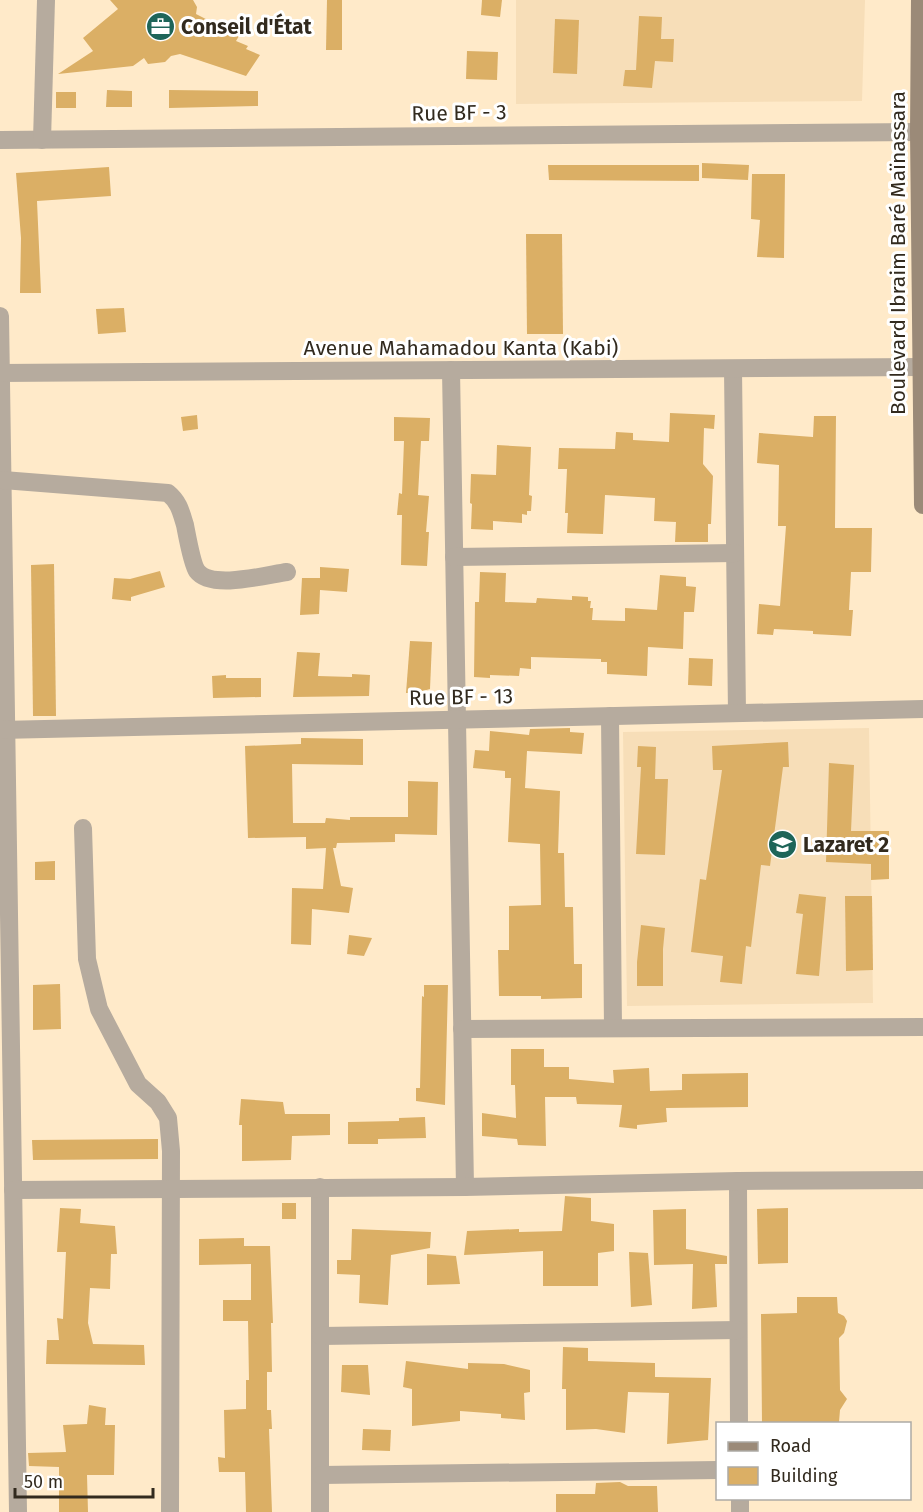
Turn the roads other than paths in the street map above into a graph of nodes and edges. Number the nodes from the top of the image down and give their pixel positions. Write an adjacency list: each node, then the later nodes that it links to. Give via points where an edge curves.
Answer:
1 (46, 0): 5 (street)
2 (920, 0): 3 (main road, Boulevard Ibraim Baré Maïnassara)
3 (919, 132): 5 (street, Rue BF - 3); 7 (main road, Boulevard Ibraim Baré Maïnassara)
4 (0, 140): 5 (street, Rue BF - 3)
5 (42, 140)
6 (0, 316): 10 (street)
7 (922, 367): 8 (street, Avenue Mahamadou Kanta (Kabi)); 12 (main road, Boulevard Ibraim Baré Maïnassara)
8 (733, 369): 9 (street, Avenue Mahamadou Kanta (Kabi)); 13 (street)
9 (451, 370): 10 (street, Avenue Mahamadou Kanta (Kabi)); 14 (street)
10 (0, 373): 11 (street)
11 (3, 480): 15 (street); 16 (street, via 168,493 182,513 196,570 206,578 224,581)
12 (923, 505)
13 (735, 553): 14 (street); 18 (street)
14 (454, 557): 20 (street)
15 (2, 571): 21 (street)
16 (287, 572)
17 (923, 709): 18 (street, Rue BF - 13)
18 (737, 714): 19 (street, Rue BF - 13)
19 (610, 716): 20 (street, Rue BF - 13); 23 (street)
20 (457, 720): 21 (street, Rue BF - 13); 25 (street)
21 (3, 730): 26 (street)
22 (83, 828): 31 (street, via 87,959 99,1009 138,1084 158,1102 168,1118)
23 (612, 1028): 24 (street); 25 (street)
24 (923, 1028)
25 (462, 1029): 30 (street)
26 (5, 1048): 32 (street)
27 (923, 1180): 28 (street)
28 (738, 1181): 30 (street); 33 (street)
29 (320, 1187): 30 (street); 31 (street); 34 (street)
30 (465, 1187)
31 (169, 1189): 32 (street); 40 (street)
32 (13, 1190): 36 (street)
33 (738, 1330): 34 (street); 35 (street)
34 (321, 1336): 38 (street)
35 (739, 1422)
36 (9, 1468): 39 (street)
37 (716, 1470): 38 (street)
38 (321, 1475): 41 (street)
39 (18, 1512)
40 (170, 1512)
41 (320, 1512)

